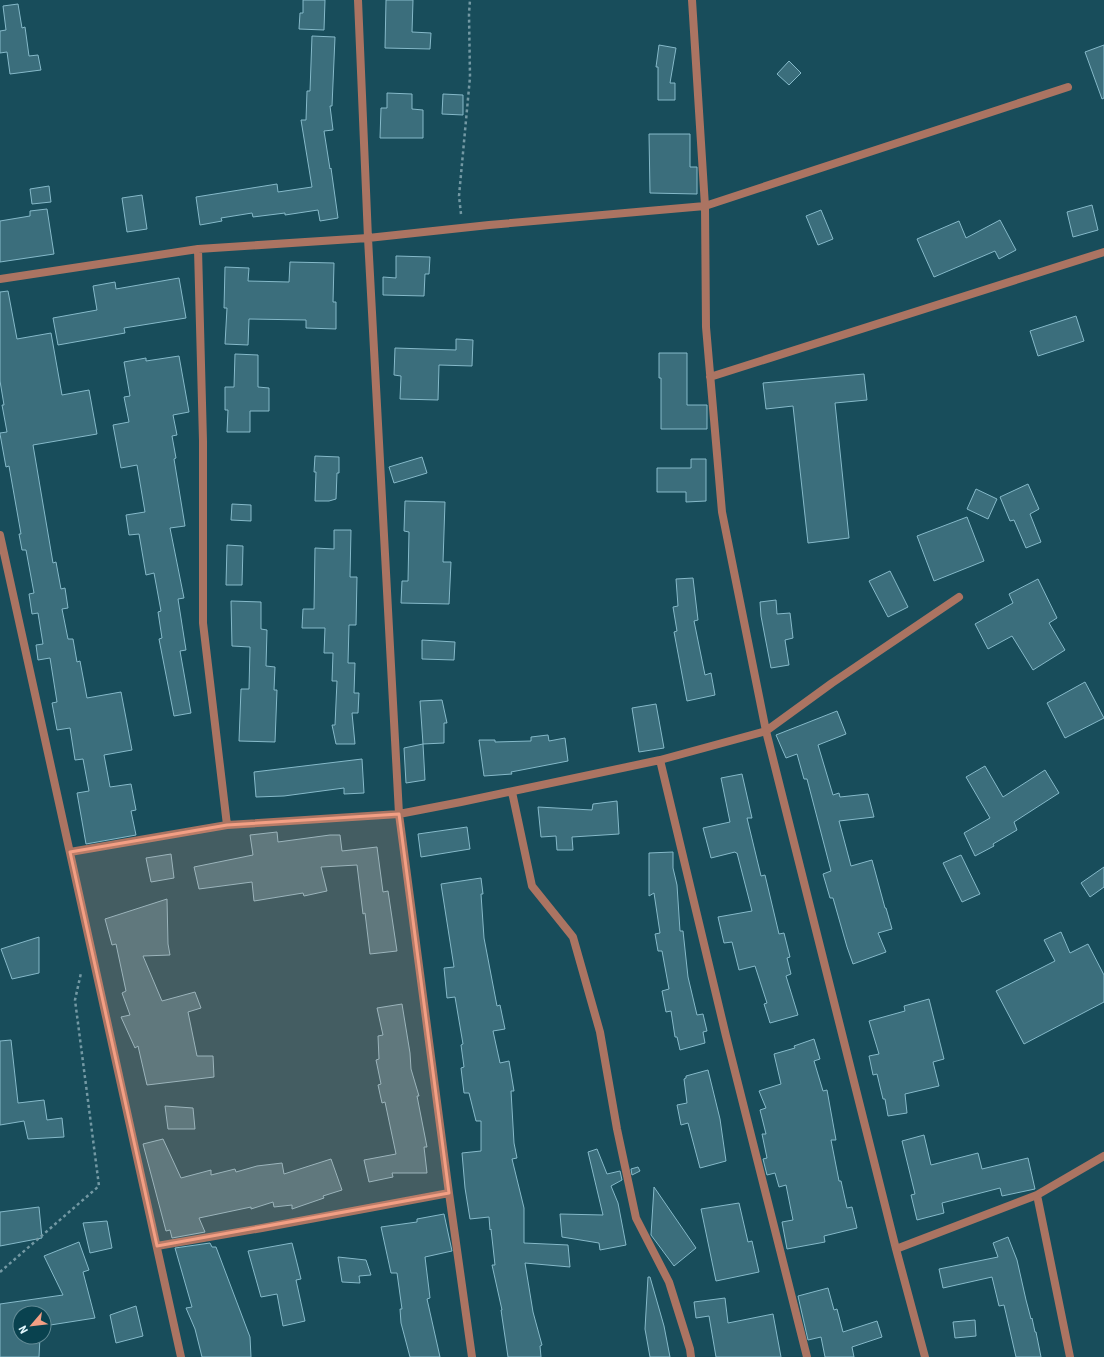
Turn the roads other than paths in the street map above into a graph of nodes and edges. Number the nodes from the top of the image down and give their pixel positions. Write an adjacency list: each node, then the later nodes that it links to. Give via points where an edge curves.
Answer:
1 (358, 0): 5 (street)
2 (692, 0): 4 (street)
3 (1068, 87): 4 (street)
4 (705, 206): 5 (street); 9 (street, via 706,327)
5 (368, 238): 6 (street); 15 (street)
6 (198, 249): 8 (street); 16 (street, via 203,441 203,623)
7 (1104, 252): 9 (street)
8 (0, 279)
9 (710, 377): 12 (street, via 722,512)
10 (0, 536): 17 (street)
11 (959, 597): 12 (street)
12 (766, 731): 13 (street); 22 (street)
13 (660, 760): 14 (street); 26 (street)
14 (512, 792): 15 (street); 25 (street, via 532,886 573,937 600,1032 636,1218 669,1282)
15 (399, 814): 16 (street); 19 (street)
16 (227, 825): 17 (street)
17 (70, 852): 21 (street)
18 (1104, 1156): 20 (street)
19 (449, 1193): 21 (street); 24 (street)
20 (1037, 1195): 22 (street); 28 (street)
21 (157, 1246): 23 (street)
22 (896, 1250): 27 (street)
23 (181, 1357)
24 (472, 1357)
25 (691, 1357)
26 (807, 1357)
27 (925, 1357)
28 (1070, 1357)

